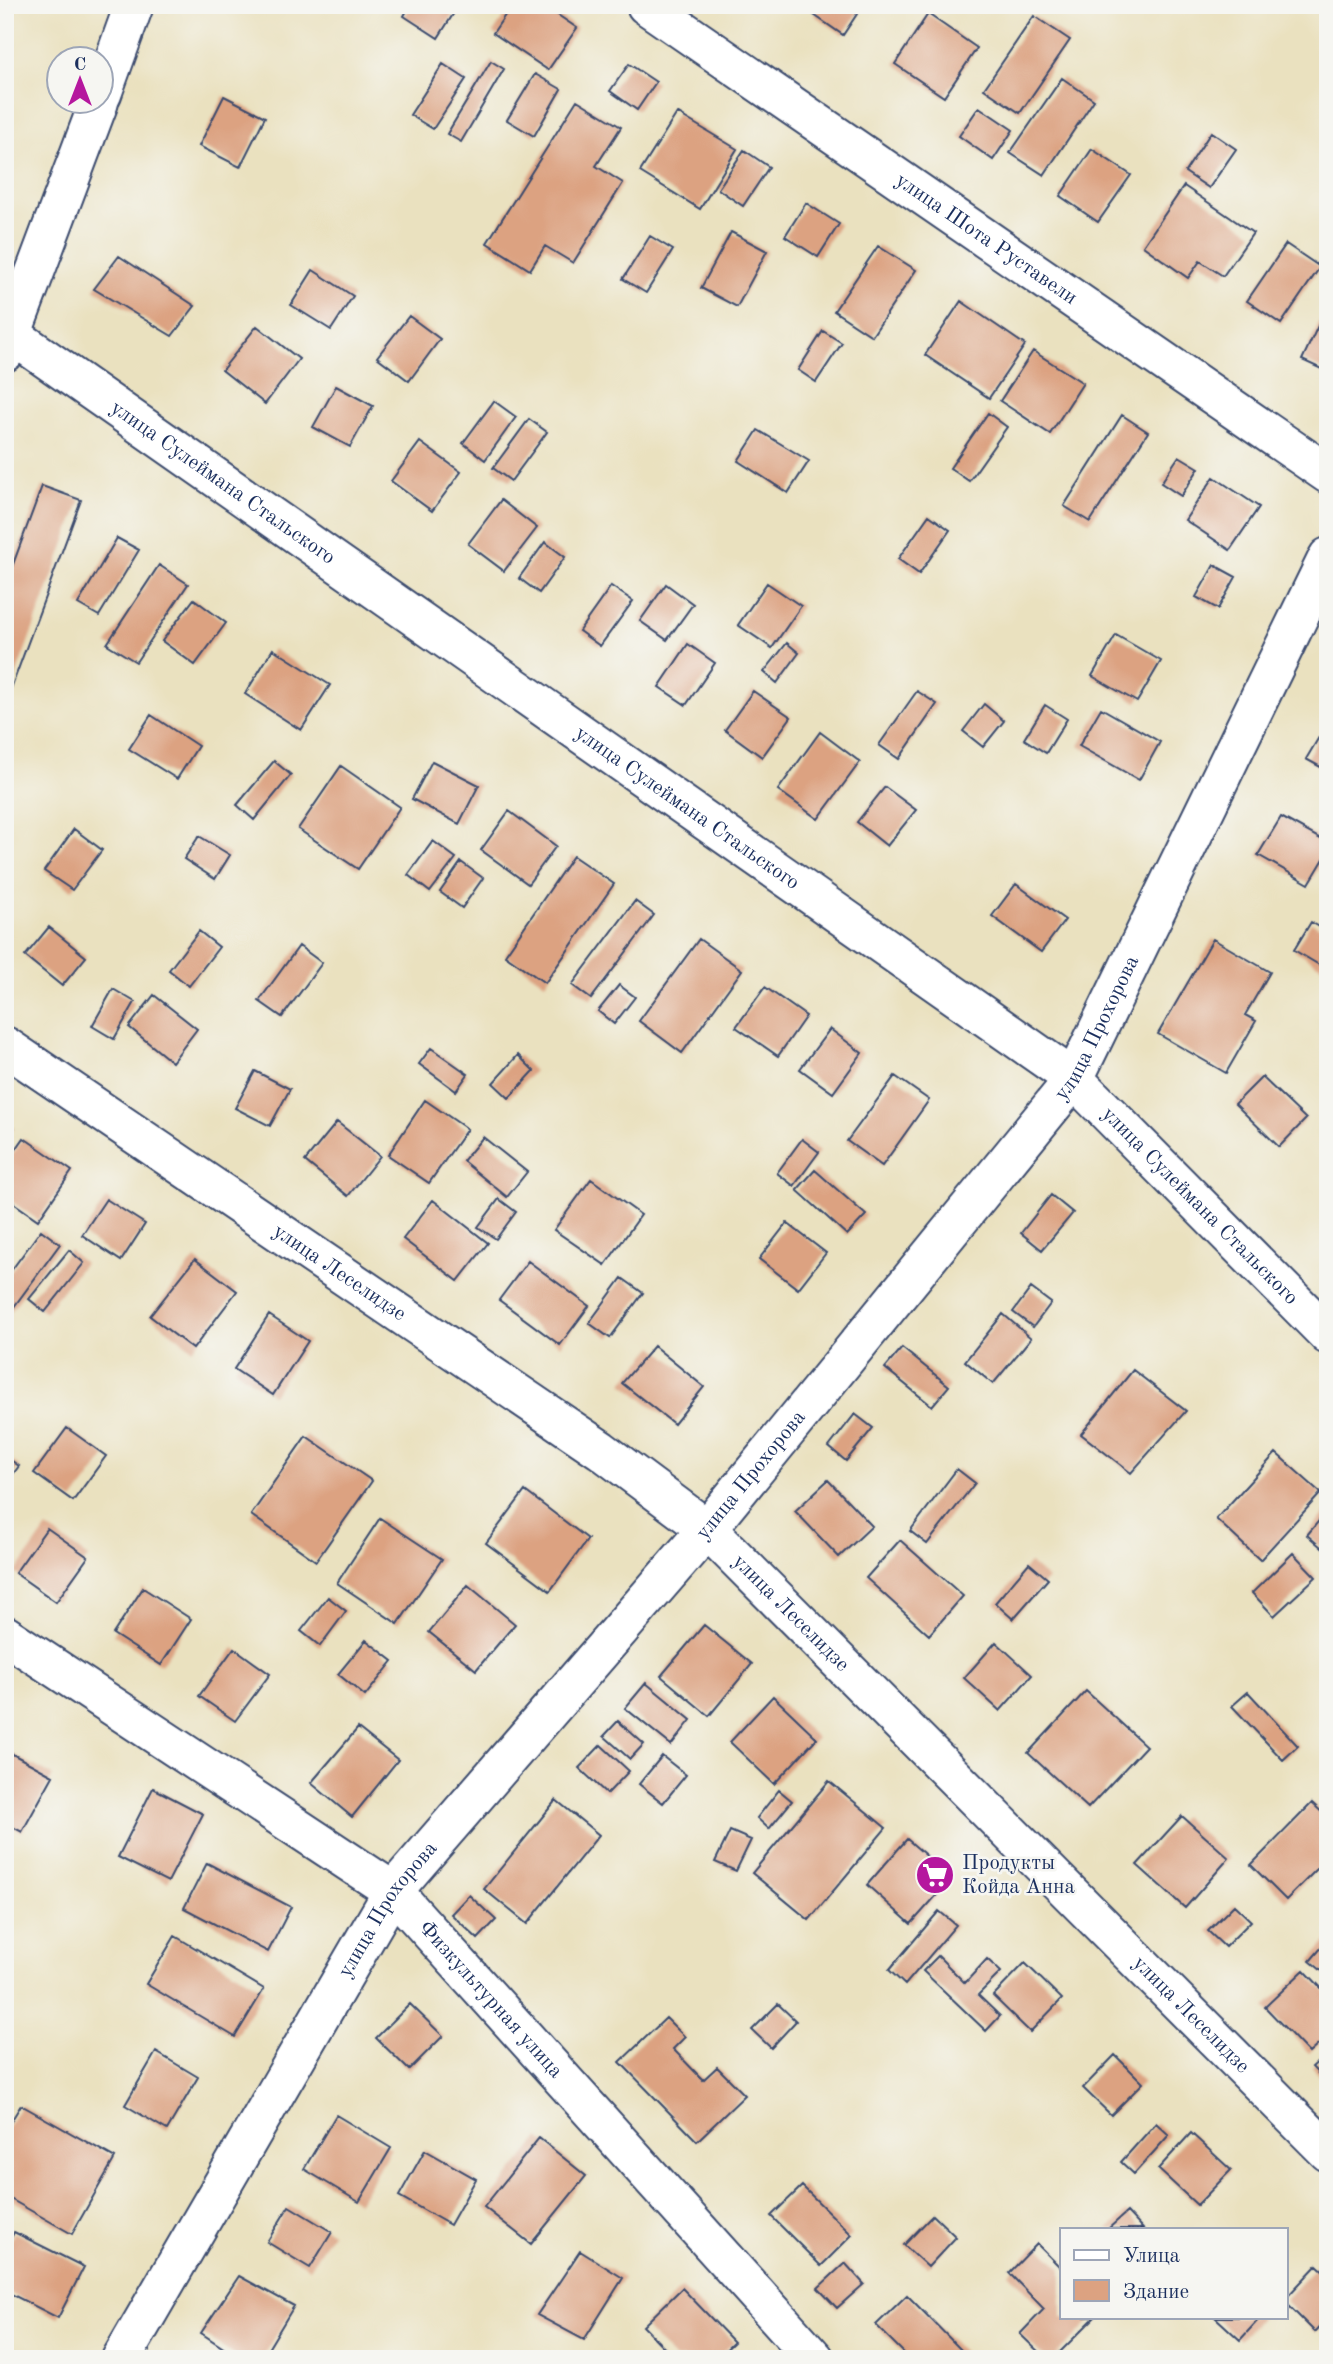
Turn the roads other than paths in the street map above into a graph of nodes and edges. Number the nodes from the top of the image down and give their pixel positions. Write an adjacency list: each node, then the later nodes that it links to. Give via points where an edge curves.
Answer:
1 (135, 5): 3 (street)
2 (646, 5): 6 (street, улица Шота Руставели)
3 (116, 56)
4 (94, 116): 5 (street)
5 (7, 339): 9 (street, улица Сулеймана Стальского)
6 (1328, 474)
7 (1328, 557): 9 (street, улица Прохорова)
8 (5, 1046): 11 (street, улица Леселидзе, via 601,1450)
9 (1074, 1079): 10 (street, улица Сулеймана Стальского); 11 (street, улица Прохорова)
10 (1328, 1335)
11 (707, 1528): 13 (street, улица Прохорова); 14 (street, улица Леселидзе)
12 (5, 1635): 13 (street, Физкультурная улица)
13 (393, 1891): 15 (street, Физкультурная улица); 16 (street, улица Прохорова)
14 (1328, 2152)
15 (803, 2355)
16 (121, 2359)

